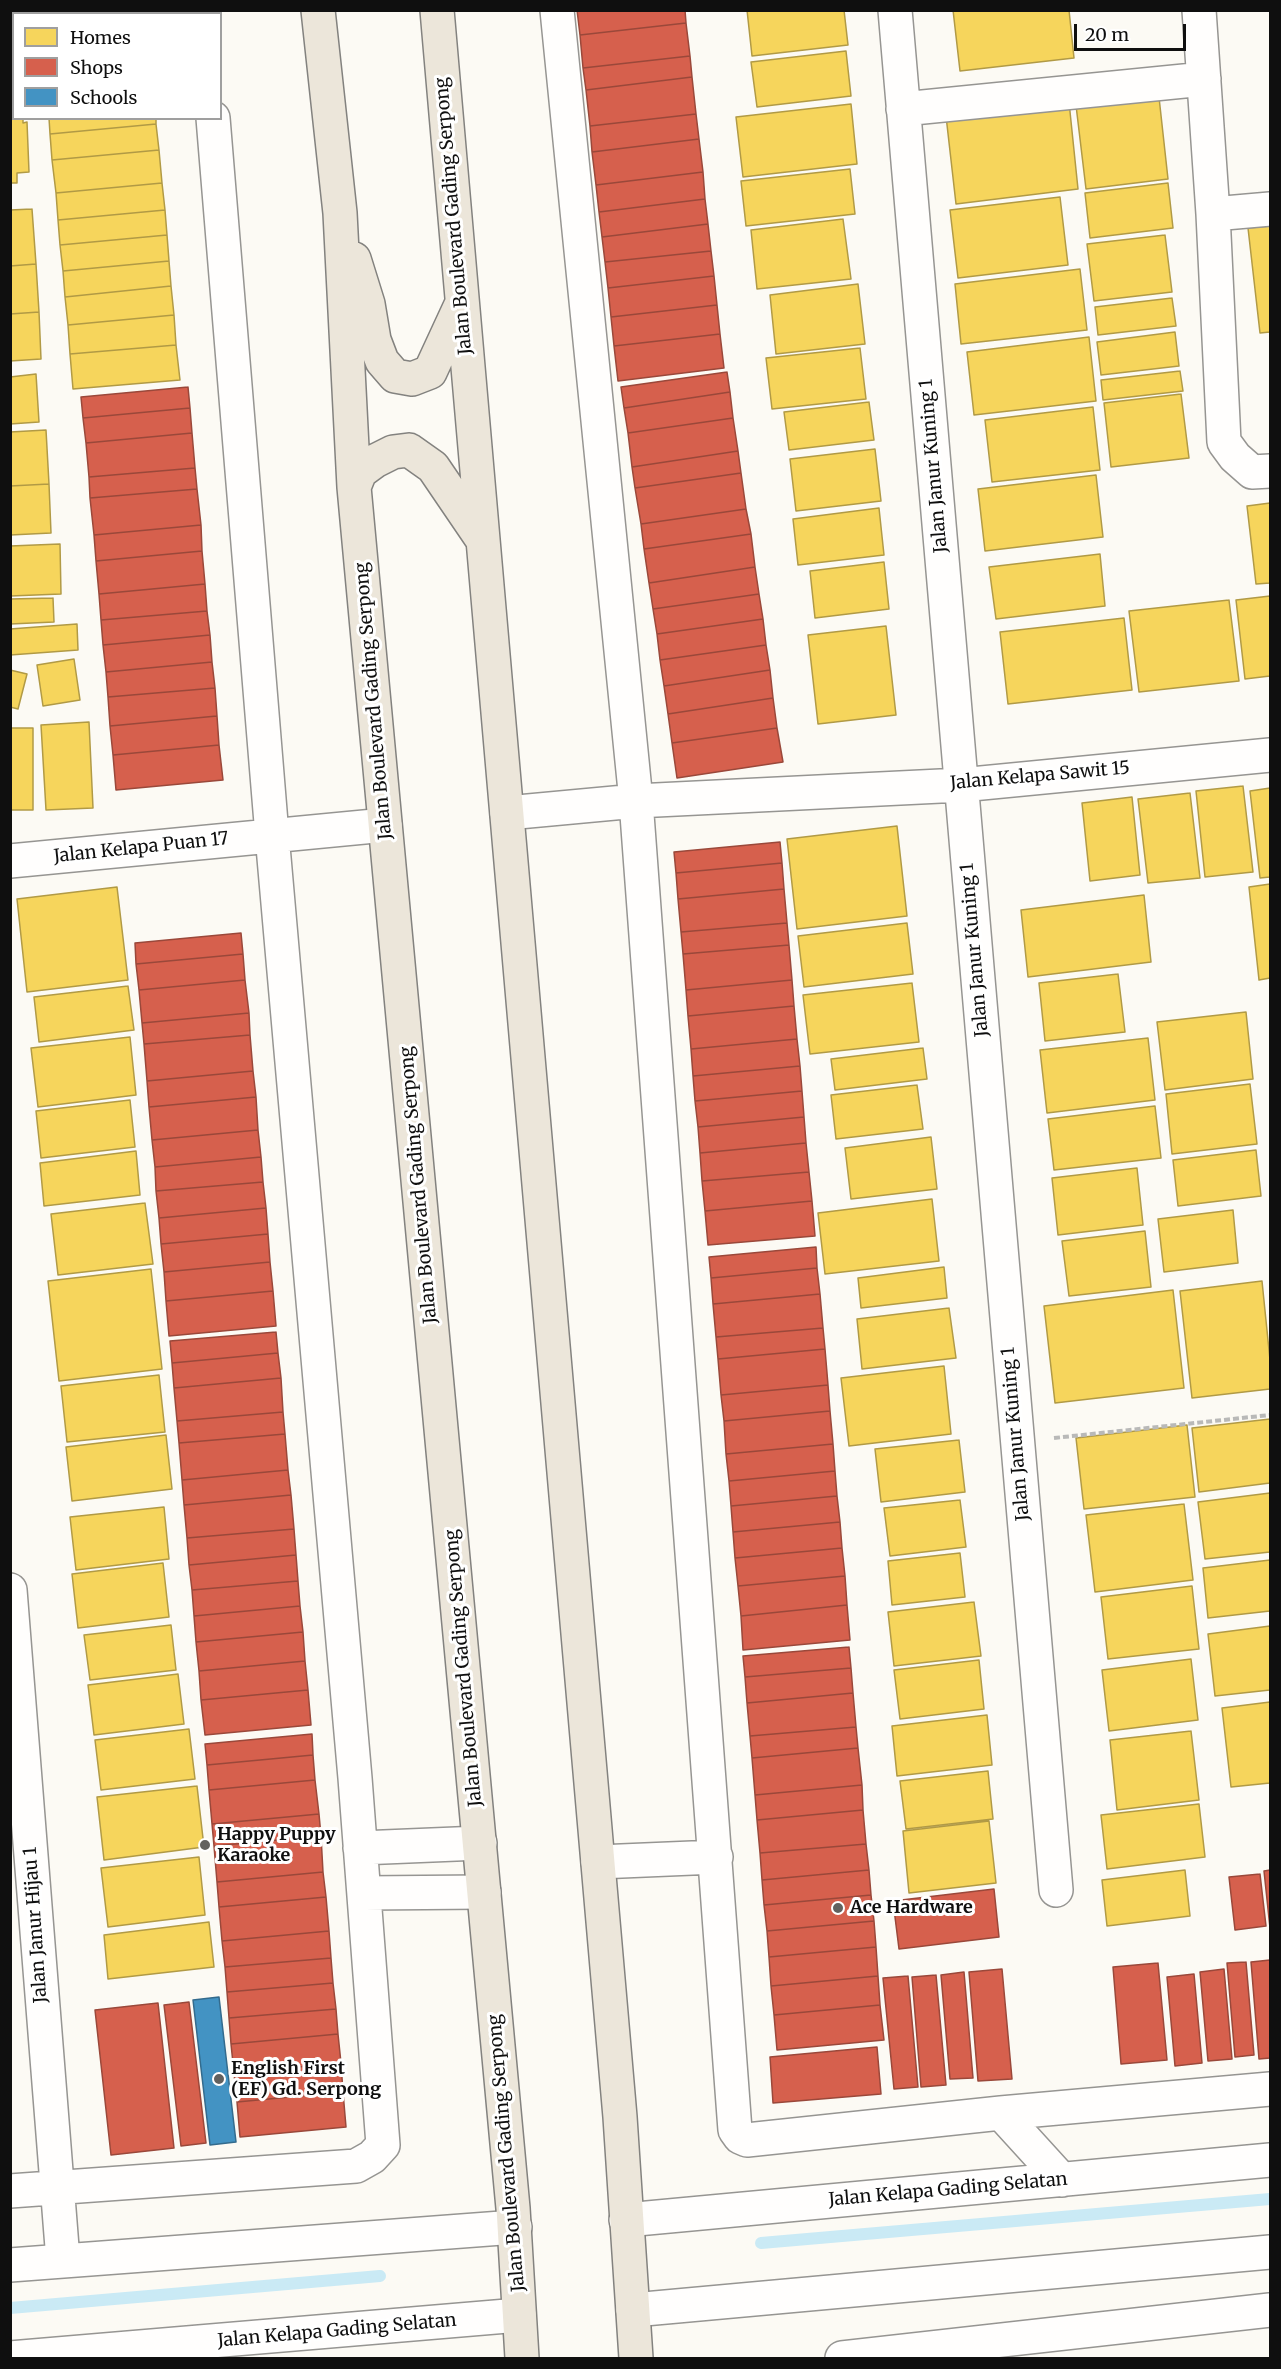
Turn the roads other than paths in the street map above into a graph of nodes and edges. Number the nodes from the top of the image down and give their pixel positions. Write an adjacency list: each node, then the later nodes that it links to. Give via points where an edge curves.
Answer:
1 (318, 10): 10 (main road, Jalan Boulevard Gading Serpong)
2 (436, 10): 12 (main road, Jalan Boulevard Gading Serpong)
3 (557, 10): 18 (street)
4 (895, 10): 7 (street, Jalan Janur Kuning 1)
5 (1199, 10): 6 (street)
6 (1204, 79): 7 (street); 11 (street)
7 (903, 109): 17 (street, Jalan Janur Kuning 1)
8 (213, 120): 21 (street)
9 (1270, 209): 11 (street)
10 (340, 213): 12 (main road, via 368,304 374,340 382,361 395,376 412,379 430,372); 14 (main road, Jalan Boulevard Gading Serpong)
11 (1213, 214): 13 (street, via 1224,442 1235,457)
12 (462, 304): 15 (main road, Jalan Boulevard Gading Serpong)
13 (1261, 472)
14 (354, 487): 15 (main road, via 360,472 375,461 409,450 433,467); 20 (main road, Jalan Boulevard Gading Serpong)
15 (483, 541): 19 (main road, Jalan Boulevard Gading Serpong)
16 (1270, 755): 17 (street, Jalan Kelapa Sawit 15)
17 (961, 784): 18 (street, Jalan Kelapa Sawit 15); 28 (street, Jalan Janur Kuning 1)
18 (636, 801): 19 (street, Jalan Kelapa Sawit 15); 26 (street)
19 (507, 813): 27 (main road, Jalan Boulevard Gading Serpong)
20 (385, 825): 21 (street, Jalan Kelapa Puan 17); 24 (main road, Jalan Boulevard Gading Serpong)
21 (272, 835): 22 (street, Jalan Kelapa Puan 17); 25 (street)
22 (10, 861)
23 (10, 1590): 35 (street, Jalan Janur Hijau 1)
24 (480, 1843): 25 (street); 29 (main road, Jalan Boulevard Gading Serpong)
25 (360, 1848): 30 (street)
26 (716, 1857): 27 (street); 32 (street, via 735,2130 740,2137 747,2140)
27 (597, 1862): 37 (main road, Jalan Boulevard Gading Serpong)
28 (1056, 1890)
29 (484, 1892): 30 (street); 38 (main road, Jalan Boulevard Gading Serpong)
30 (364, 1893): 35 (street, via 383,2145 372,2157 356,2166)
31 (1270, 2089): 32 (street)
32 (1001, 2113): 34 (street)
33 (1270, 2160): 34 (street, Jalan Kelapa Gading Selatan)
34 (1062, 2180): 37 (street, Jalan Kelapa Gading Selatan)
35 (57, 2187): 36 (street); 40 (street, Jalan Janur Hijau 1)
36 (10, 2191)
37 (626, 2220): 42 (main road, Jalan Boulevard Gading Serpong)
38 (514, 2227): 40 (street); 44 (main road, Jalan Boulevard Gading Serpong)
39 (1270, 2253): 42 (street)
40 (63, 2260): 41 (street)
41 (10, 2265)
42 (633, 2310): 47 (main road, Jalan Boulevard Gading Serpong)
43 (1270, 2310): 48 (street)
44 (519, 2315): 45 (street, Jalan Kelapa Gading Selatan); 46 (main road, Jalan Boulevard Gading Serpong)
45 (10, 2358)
46 (522, 2358)
47 (636, 2358)
48 (842, 2358)

